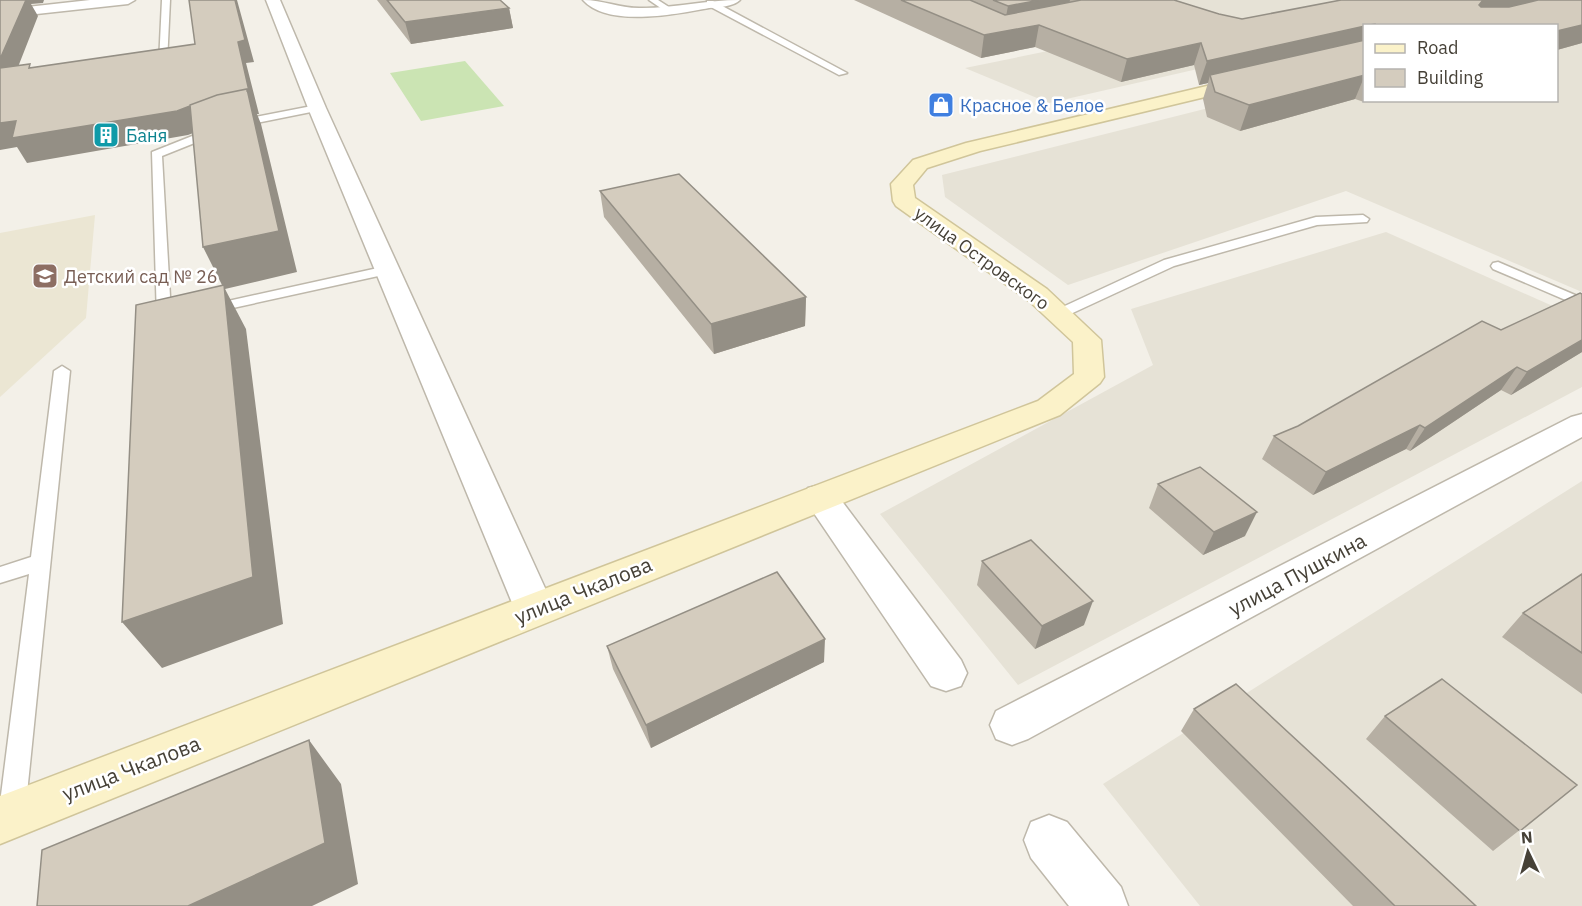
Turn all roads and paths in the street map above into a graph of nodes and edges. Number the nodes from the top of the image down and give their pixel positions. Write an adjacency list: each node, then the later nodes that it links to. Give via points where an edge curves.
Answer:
1 (129, 0): 9 (street)
2 (166, 0): 10 (lane)
3 (273, 0): 13 (street)
4 (590, 0): 8 (street, via 618,12)
5 (653, 0): 8 (lane)
6 (734, 0): 7 (street)
7 (710, 3): 8 (street); 11 (lane)
8 (668, 9)
9 (0, 14)
10 (163, 63)
11 (843, 73)
12 (1272, 75): 18 (street, улица Островского, via 973,147 920,164 902,184 904,201)
13 (317, 108): 16 (street); 16 (lane, via 229,125 156,154 164,319)
14 (1363, 219): 18 (lane, via 1316,221 1169,263)
15 (1498, 266): 17 (lane)
16 (387, 270): 24 (street)
17 (1582, 303)
18 (1059, 314): 21 (street, улица Чкалова, via 1087,340 1089,377 1057,402)
19 (62, 371): 22 (lane)
20 (1582, 424): 26 (street, улица Пушкина)
21 (820, 497): 24 (street, улица Чкалова); 25 (street)
22 (40, 562): 23 (lane); 27 (lane)
23 (0, 575)
24 (535, 610): 27 (street, улица Чкалова)
25 (946, 673)
26 (1012, 725)
27 (6, 817)
28 (1049, 840): 29 (street)
29 (1102, 906)

